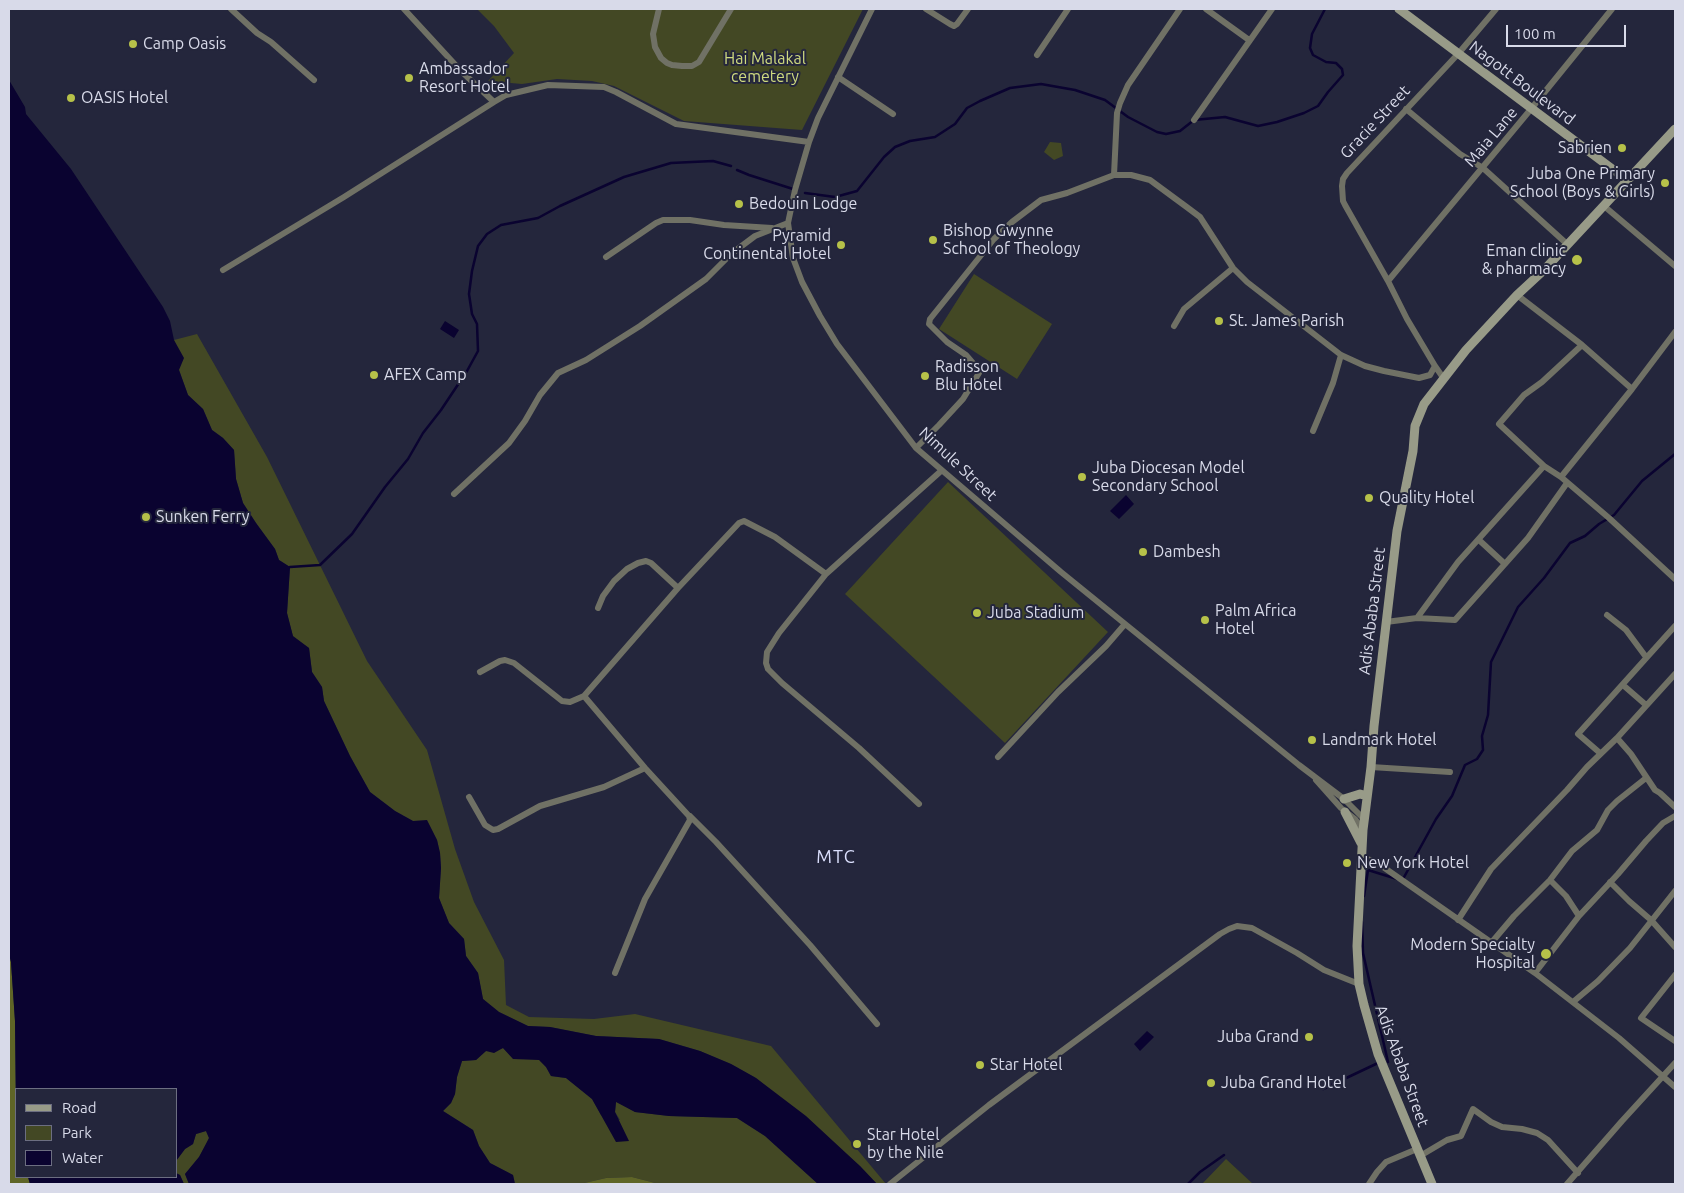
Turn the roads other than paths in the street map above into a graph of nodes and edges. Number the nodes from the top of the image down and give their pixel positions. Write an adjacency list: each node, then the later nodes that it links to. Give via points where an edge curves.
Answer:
1 (231, 9): 19 (street)
2 (404, 9): 20 (street, via 460,72)
3 (660, 9): 4 (street, via 653,34 661,58 672,65 692,66 699,62)
4 (731, 9)
5 (872, 9): 18 (street, Nimule Street)
6 (926, 9): 7 (street, via 954,26)
7 (968, 9)
8 (1068, 9): 16 (street)
9 (1180, 9): 28 (street, via 1128,85 1120,103)
10 (1206, 9): 15 (street)
11 (1272, 9): 15 (street)
12 (1399, 9): 17 (street, Nagott Boulevard)
13 (1496, 9): 17 (street, Gracie Street)
14 (1612, 9): 22 (street, Maia Lane)
15 (1249, 40): 24 (street)
16 (1037, 54)
17 (1458, 54): 21 (street, Gracie Street); 22 (street, Nagott Boulevard)
18 (838, 77): 23 (street); 26 (street, Nimule Street)
19 (314, 80)
20 (494, 102): 26 (street, via 506,95 548,85 604,88 676,124); 37 (street)
21 (1406, 108): 27 (street, via 1460,154); 38 (street, Gracie Street, via 1347,173 1342,186 1343,201)
22 (1532, 109): 27 (street, Maia Lane); 29 (street, Nagott Boulevard)
23 (893, 114)
24 (1194, 120)
25 (1675, 129): 29 (street, Adis Ababa Street)
26 (809, 142): 31 (street, Nimule Street)
27 (1483, 168): 33 (street); 38 (street, Maia Lane)
28 (1114, 175): 36 (street, via 1150,180 1200,217); 48 (street, via 1040,200 994,239 930,319 930,324 947,342 966,355 979,373 963,399)
29 (1627, 180): 30 (street, Adis Ababa Street)
30 (1604, 206): 33 (street, Adis Ababa Street); 35 (street)
31 (788, 222): 32 (street); 48 (street, Nimule Street, via 793,258 820,316 837,344)
32 (774, 228): 34 (street, via 663,220); 53 (street, via 755,236 706,278 640,326 586,360 558,373 509,443)
33 (1567, 244): 39 (street, Adis Ababa Street)
34 (606, 257)
35 (1675, 266)
36 (1233, 268): 40 (street, via 1184,310); 43 (street)
37 (223, 270)
38 (1388, 281): 44 (street, Gracie Street, via 1406,320)
39 (1517, 295): 42 (street); 45 (street, Adis Ababa Street)
40 (1174, 326)
41 (1675, 332): 46 (street)
42 (1582, 345): 46 (street); 49 (street, via 1524,394 1499,424)
43 (1341, 355): 44 (street, via 1365,366 1419,378 1430,375); 47 (street)
44 (1435, 366): 45 (street, Gracie Street)
45 (1444, 378): 62 (street, Adis Ababa Street, via 1424,404 1415,426)
46 (1632, 389): 51 (street)
47 (1313, 430)
48 (916, 448): 50 (street, Nimule Street)
49 (1544, 466): 51 (street); 54 (street)
50 (941, 471): 56 (street); 63 (street, Nimule Street)
51 (1560, 477): 52 (street)
52 (1567, 483): 55 (street); 57 (street)
53 (454, 494)
54 (1479, 540): 55 (street); 61 (street, via 1458,562)
55 (1505, 564): 61 (street, via 1453,621)
56 (826, 574): 58 (street, via 775,537 744,521); 82 (street, via 767,652 768,669)
57 (1675, 579)
58 (678, 588): 59 (street, via 646,561 627,569 614,581); 69 (street)
59 (598, 608)
60 (1607, 615): 65 (street, via 1626,630)
61 (1417, 618): 62 (street)
62 (1386, 622): 74 (street, Adis Ababa Street)
63 (1125, 624): 73 (street); 77 (street, Nimule Street)
64 (1675, 626): 65 (street)
65 (1646, 657): 68 (street)
66 (480, 672): 69 (street, via 500,661 510,661 562,701 570,702)
67 (1675, 674): 70 (street)
68 (1623, 686): 70 (street); 72 (street, via 1578,734)
69 (584, 696): 75 (street)
70 (1646, 705): 71 (street)
71 (1617, 738): 72 (street); 78 (street)
72 (1600, 753): 94 (street, via 1491,869)
73 (998, 757)
74 (1371, 767): 76 (street); 79 (street, Adis Ababa Street)
75 (645, 768): 80 (street, via 604,787 540,806 493,830 485,825); 85 (street)
76 (1450, 772)
77 (1314, 776): 81 (street, Nimule Street); 84 (street, Nimule Street)
78 (1646, 778): 83 (street, via 1654,790); 90 (street, via 1608,810 1597,830 1572,851)
79 (1366, 796): 81 (street, via 1360,794); 87 (street, Adis Ababa Street)
80 (468, 797)
81 (1344, 799): 87 (street, Nimule Street)
82 (919, 804)
83 (1675, 807)
84 (1345, 812): 88 (street, Nimule Street); 89 (street)
85 (689, 816): 98 (street, via 688,825 644,899); 103 (street, via 810,945)
86 (1675, 816): 91 (street, via 1657,829)
87 (1364, 819): 88 (street, Adis Ababa Street)
88 (1363, 830): 89 (street, Adis Ababa Street)
89 (1362, 852): 94 (street); 101 (street, Adis Ababa Street, via 1357,946)
90 (1550, 880): 93 (street); 96 (street)
91 (1610, 882): 93 (street); 95 (street)
92 (1675, 891): 95 (street)
93 (1579, 916): 99 (street)
94 (1458, 920): 96 (street)
95 (1651, 920): 97 (street); 102 (street, via 1621,957)
96 (1492, 942): 99 (street)
97 (1675, 947)
98 (615, 973)
99 (1535, 973): 102 (street)
100 (1675, 975): 104 (street, via 1641,1018)
101 (1360, 984): 108 (street, Adis Ababa Street, via 1378,1054); 110 (street, via 1324,970 1252,928 1237,926 1229,929 989,1104)
102 (1573, 1002): 106 (street)
103 (877, 1024)
104 (1675, 1041)
105 (1675, 1063): 106 (street)
106 (1663, 1075): 107 (street); 109 (street)
107 (1675, 1087)
108 (1419, 1153): 109 (street, via 1461,1136 1473,1109 1502,1127 1543,1136); 111 (street, via 1386,1162); 112 (street, Adis Ababa Street)
109 (1578, 1172): 113 (street)
110 (890, 1184)
111 (1370, 1184)
112 (1432, 1184)
113 (1567, 1184)

